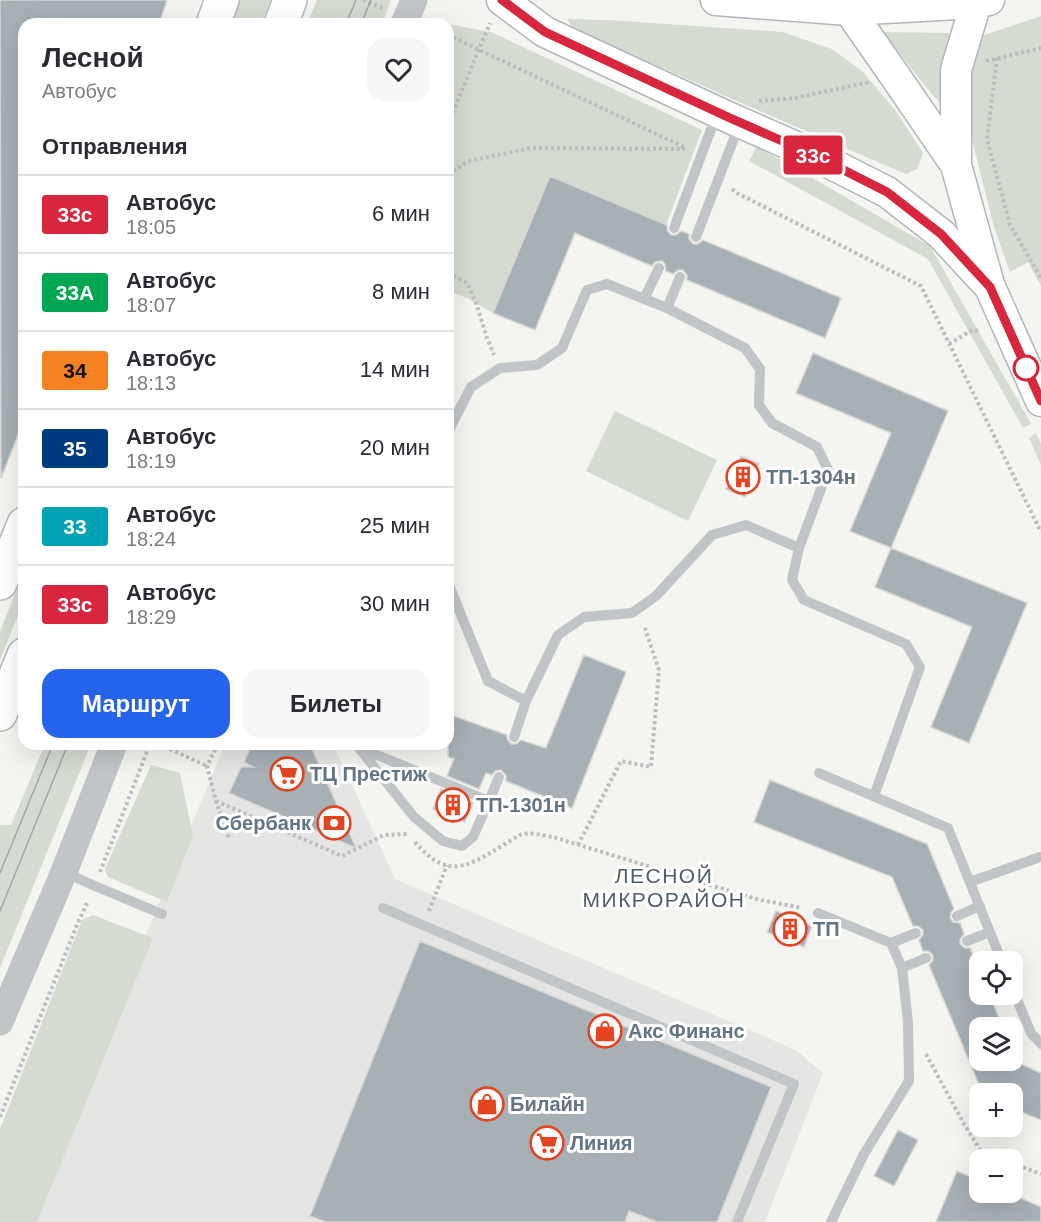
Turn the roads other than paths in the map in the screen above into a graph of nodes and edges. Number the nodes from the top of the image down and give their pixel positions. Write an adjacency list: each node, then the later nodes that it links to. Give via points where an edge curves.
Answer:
1 (222, 0): 8 (main road)
2 (290, 0): 9 (main road)
3 (414, 0): 10 (street)
4 (502, 0): 11 (main road, via 545,32)
5 (716, 0): 7 (main road)
6 (983, 2): 7 (main road); 12 (main road, via 956,70)
7 (849, 5): 12 (main road)
8 (215, 18)
9 (282, 18)
10 (406, 18)
11 (730, 118): 13 (lane, via 710,132); 14 (lane, via 719,178); 17 (main road, via 887,192 941,234)
12 (956, 165): 17 (main road)
13 (674, 228)
14 (696, 237)
15 (659, 268): 18 (lane)
16 (680, 277): 19 (lane)
17 (990, 287): 20 (main road)
18 (644, 299): 19 (lane); 21 (lane, via 607,284 587,290 562,348 537,365 500,368 471,387)
19 (668, 308): 23 (lane, via 745,348 760,369 759,405 772,423 817,447 828,470)
20 (1041, 401)
21 (454, 420)
22 (18, 539): 24 (main road)
23 (799, 548): 27 (lane, via 746,525 712,535 656,596 632,613 584,617 558,635); 35 (lane, via 792,580 804,600 906,644 920,667)
24 (0, 583)
25 (454, 599): 27 (lane, via 488,681)
26 (18, 670): 28 (main road)
27 (526, 701): 29 (lane)
28 (0, 714)
29 (514, 737)
30 (112, 750): 38 (street)
31 (360, 750): 36 (lane, via 414,817 443,841 462,846 473,837)
32 (367, 750): 36 (lane)
33 (819, 772): 35 (lane)
34 (499, 777): 36 (lane)
35 (874, 796): 39 (lane, via 948,828)
36 (489, 801)
37 (1041, 856): 39 (lane)
38 (64, 872): 43 (lane); 53 (street)
39 (970, 882): 40 (lane)
40 (980, 906): 44 (lane); 45 (lane)
41 (383, 908): 55 (lane, via 794,1083)
42 (818, 912): 48 (lane)
43 (162, 914)
44 (957, 916)
45 (990, 932): 47 (lane); 49 (lane)
46 (916, 933): 48 (lane)
47 (967, 941)
48 (891, 943): 51 (lane)
49 (998, 951)
50 (926, 958): 51 (lane)
51 (902, 969): 56 (lane, via 909,1082 864,1154)
52 (1019, 1005): 54 (lane, via 1031,1033)
53 (0, 1022)
54 (1041, 1044)
55 (737, 1222)
56 (832, 1222)

